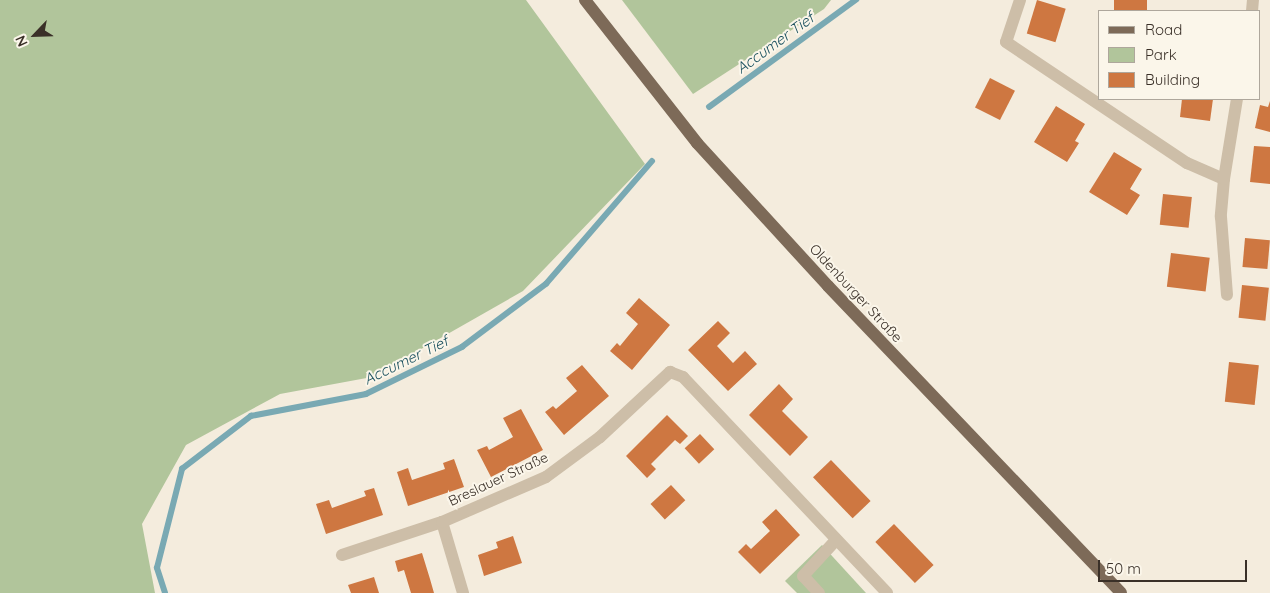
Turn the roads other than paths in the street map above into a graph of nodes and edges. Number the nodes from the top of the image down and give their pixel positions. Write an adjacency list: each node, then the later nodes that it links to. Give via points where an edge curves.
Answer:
1 (585, 0): 12 (main road, Oldenburger Straße, via 697,143 828,286)
2 (1020, 0): 4 (street, via 1006,42 1187,163)
3 (1237, 100): 4 (street)
4 (1224, 179): 5 (street, via 1221,217)
5 (1227, 295)
6 (442, 522): 7 (street, Breslauer Straße, via 546,477 600,437 670,372 683,377); 8 (street, Breslauer Straße); 9 (street)
7 (836, 540): 10 (street, via 803,576); 11 (street, Breslauer Straße)
8 (342, 554)
9 (463, 593)
10 (819, 593)
11 (888, 593)
12 (1121, 593)

